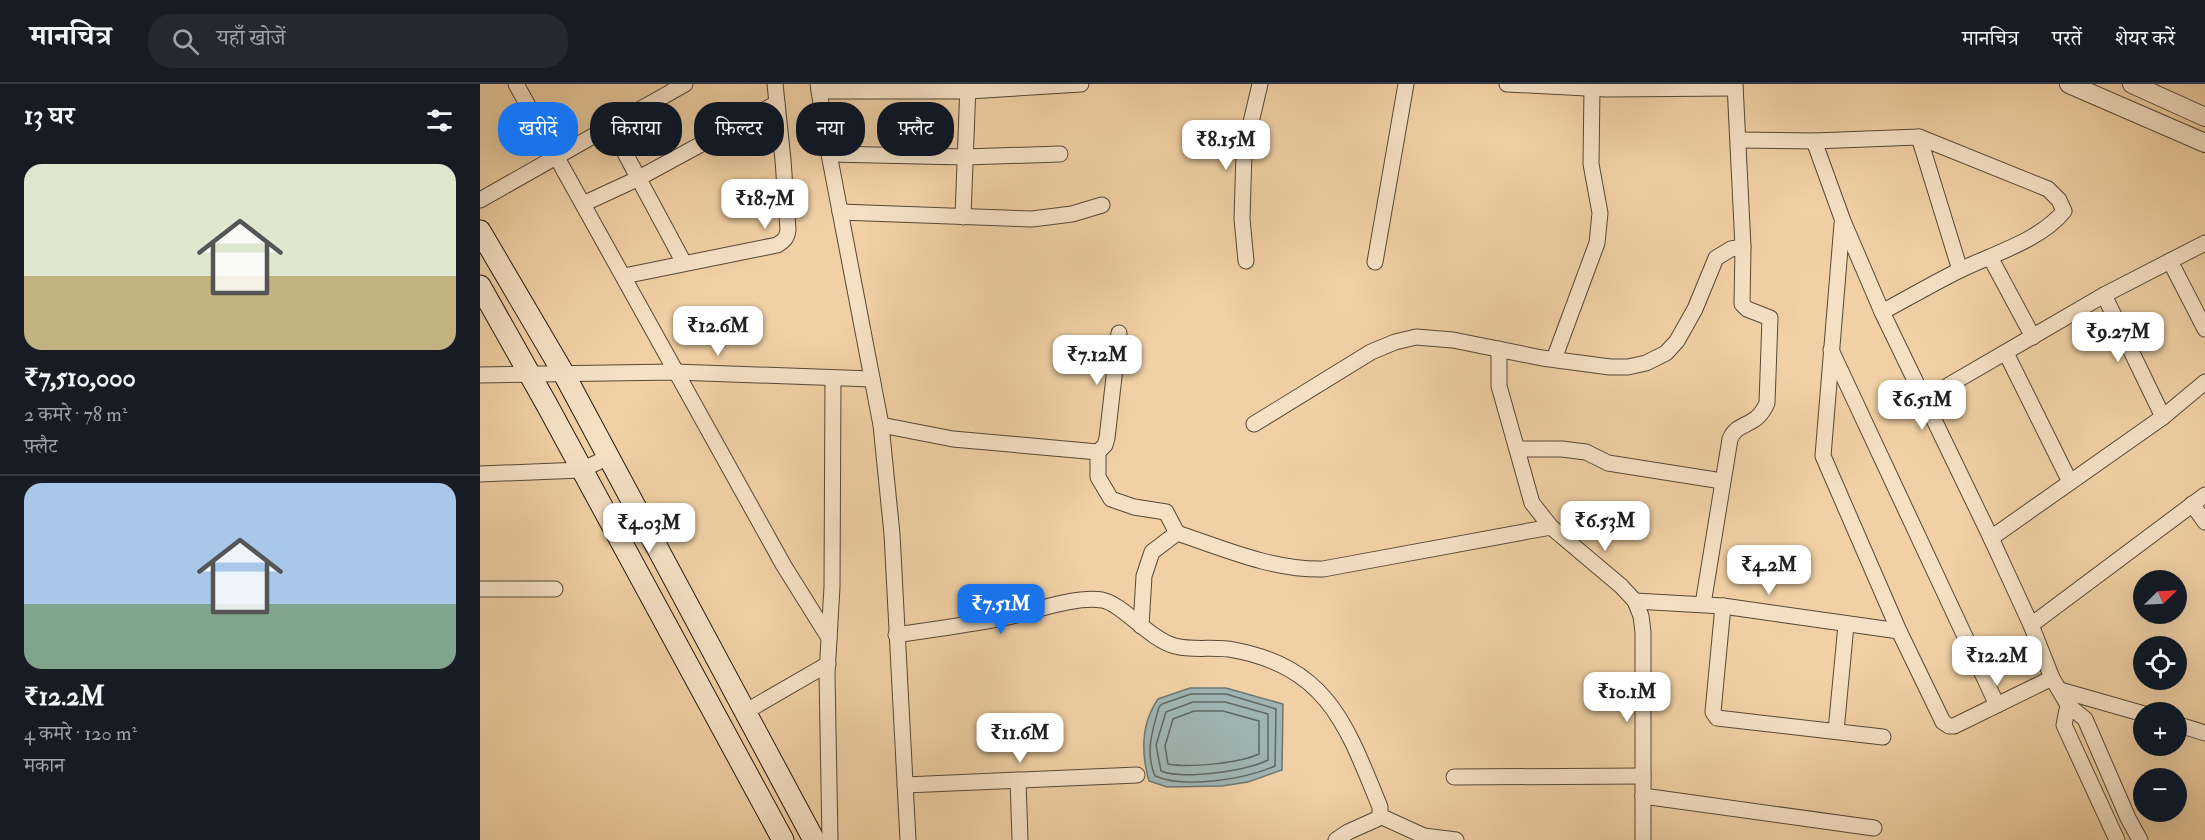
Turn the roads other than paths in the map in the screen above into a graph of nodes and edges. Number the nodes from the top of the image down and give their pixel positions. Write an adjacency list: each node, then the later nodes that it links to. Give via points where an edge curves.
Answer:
1 (516, 84): 30 (street)
2 (685, 84): 15 (street)
3 (775, 84): 16 (street)
4 (1081, 84): 13 (street)
5 (1260, 84): 43 (street, via 1244,152 1242,219)
6 (1406, 84): 45 (street)
7 (1508, 84): 12 (street)
8 (2069, 84): 23 (street)
9 (2132, 84): 14 (street)
10 (1735, 86): 12 (street); 21 (street)
11 (819, 87): 13 (street); 17 (street)
12 (1602, 87): 58 (street, via 1590,164 1599,201 1600,229)
13 (968, 88): 31 (street)
14 (2151, 88): 18 (street)
15 (654, 102)
16 (777, 102)
17 (821, 102)
18 (2205, 117)
19 (1919, 137): 22 (street); 42 (street, via 2048,189 2059,200 2064,211 2056,221); 47 (street)
20 (590, 138): 30 (street)
21 (1739, 140): 22 (street); 41 (street)
22 (1814, 141): 38 (street)
23 (2205, 143)
24 (694, 148): 32 (street)
25 (1060, 154): 31 (street)
26 (865, 155): 31 (street)
27 (626, 156): 32 (street)
28 (783, 156): 46 (street, via 787,237 777,245)
29 (829, 156): 36 (street)
30 (556, 157): 33 (street); 34 (street)
31 (965, 157): 37 (street)
32 (637, 179): 34 (street); 46 (street)
33 (480, 200)
34 (583, 204): 48 (street)
35 (1102, 205): 37 (street, via 1032,219)
36 (840, 212): 37 (street); 64 (street)
37 (963, 217)
38 (1842, 221): 51 (street); 56 (street)
39 (480, 231): 61 (main road)
40 (2205, 243): 44 (street)
41 (1743, 247): 58 (street, via 1716,258 1695,309 1666,353 1628,367); 75 (street, via 1742,304 1767,315 1770,321 1767,403 1756,420 1732,433)
42 (1990, 257): 47 (street); 54 (street)
43 (1246, 261)
44 (2170, 261): 50 (street); 52 (street)
45 (1375, 262)
46 (684, 263): 48 (street)
47 (1960, 270): 51 (street)
48 (624, 276): 59 (street)
49 (480, 286): 60 (main road)
50 (2104, 295): 54 (street); 67 (street)
51 (1882, 312): 66 (street)
52 (2205, 329)
53 (1119, 333): 71 (street, via 1106,446)
54 (2033, 337): 57 (street)
55 (1499, 349): 58 (street); 68 (street, via 1416,337 1395,342 1371,352); 70 (street, via 1498,386)
56 (1832, 350): 91 (street, via 1823,456); 96 (street)
57 (2006, 353): 66 (street); 76 (street)
58 (1554, 359)
59 (675, 372): 61 (street); 63 (street); 93 (street)
60 (529, 374): 61 (street); 62 (street); 73 (main road)
61 (564, 374): 72 (main road)
62 (480, 375)
63 (833, 379): 64 (street); 93 (street)
64 (872, 379): 69 (street)
65 (2205, 382): 67 (street)
66 (1925, 399): 82 (street)
67 (2163, 417): 76 (street)
68 (1254, 424)
69 (881, 425): 71 (street, via 953,439); 92 (street, via 892,534)
70 (1517, 449): 75 (street, via 1586,452 1608,463); 80 (street, via 1532,502)
71 (1098, 452): 81 (street, via 1098,477 1111,499 1166,513)
72 (609, 457): 73 (street); 99 (main road)
73 (581, 470): 74 (street); 112 (main road)
74 (480, 474)
75 (1722, 480): 86 (street)
76 (2070, 482): 82 (street)
77 (2205, 495): 78 (street)
78 (2192, 504): 79 (street); 89 (street)
79 (2205, 522)
80 (1551, 528): 81 (street, via 1323,569 1264,563); 85 (street)
81 (1177, 533): 90 (street, via 1152,552 1144,576)
82 (1991, 538): 89 (street)
83 (555, 589): 84 (street)
84 (480, 590)
85 (1635, 601): 86 (street); 105 (street, via 1643,632)
86 (1703, 604): 87 (street)
87 (1723, 606): 88 (street); 101 (street, via 1715,717)
88 (1846, 625): 91 (street); 101 (street)
89 (2031, 625): 95 (street)
90 (1141, 626): 92 (street, via 1104,600); 110 (street, via 1176,646 1233,649 1269,659 1304,677 1327,700 1349,734 1380,807)
91 (1899, 631): 96 (street, via 1946,725 1954,726)
92 (896, 635): 108 (street)
93 (829, 638): 94 (street)
94 (828, 664): 99 (street); 114 (street)
95 (2056, 684): 96 (street); 97 (street); 98 (street)
96 (1997, 705)
97 (2067, 705): 120 (street, via 2064,725); 121 (street, via 2085,719)
98 (2133, 710)
99 (746, 712): 113 (main road)
100 (2187, 727): 102 (street)
101 (1836, 731): 103 (street)
102 (2205, 733)
103 (1883, 737)
104 (1137, 775): 107 (street)
105 (1643, 776): 106 (street); 109 (street)
106 (1454, 777)
107 (1018, 780): 108 (street); 116 (street)
108 (905, 785): 115 (street)
109 (1643, 796): 111 (street); 119 (street)
110 (1380, 816): 117 (street); 118 (street, via 1424,836)
111 (1874, 828)
112 (783, 840)
113 (814, 840)
114 (830, 840)
115 (908, 840)
116 (1020, 840)
117 (1336, 840)
118 (1456, 840)
119 (1643, 840)
120 (2117, 840)
121 (2140, 840)

